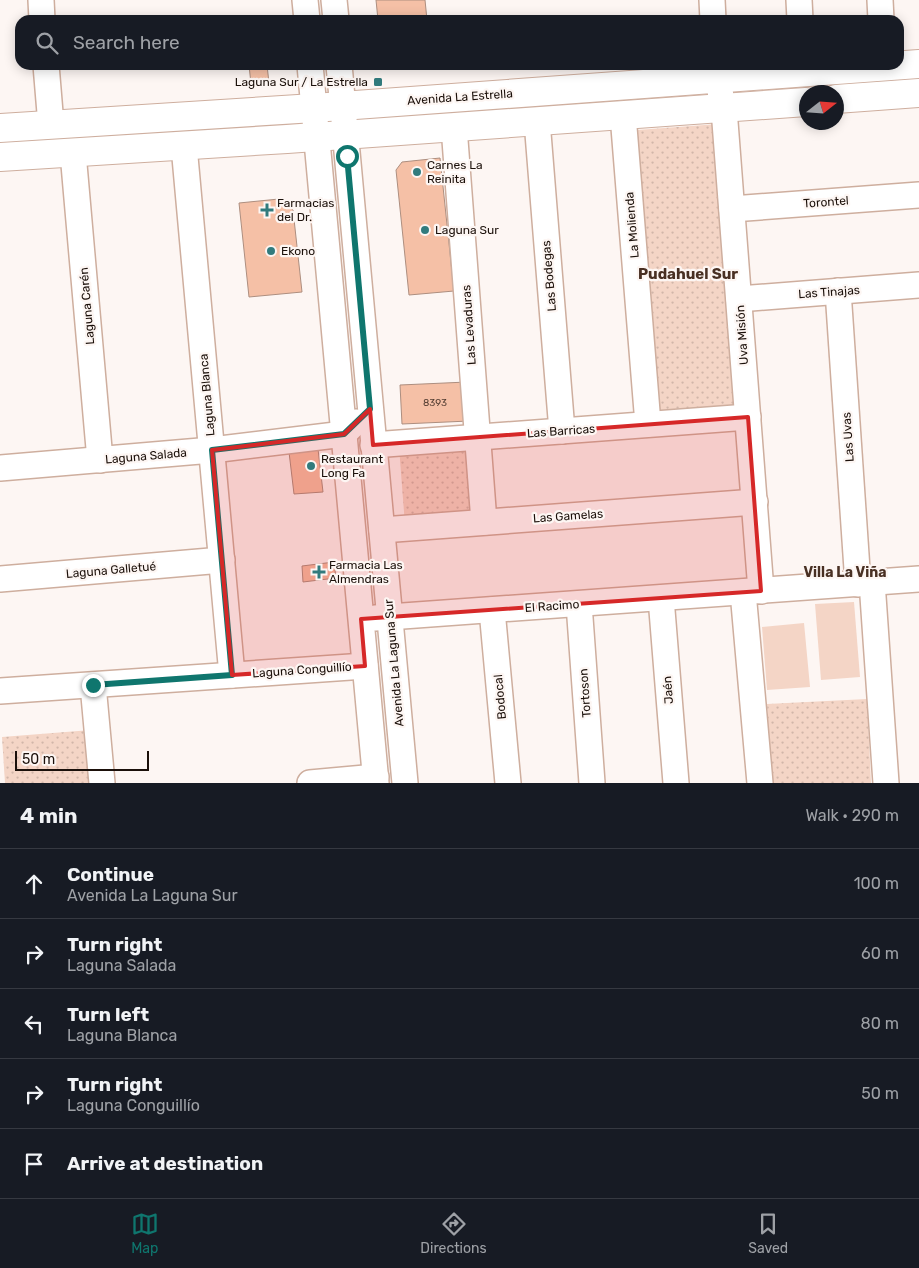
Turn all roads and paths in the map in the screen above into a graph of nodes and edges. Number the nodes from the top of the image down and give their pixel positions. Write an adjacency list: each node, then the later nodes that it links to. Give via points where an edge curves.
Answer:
1 (41, 0): 7 (street)
2 (306, 0): 8 (street)
3 (334, 0): 9 (street)
4 (712, 0): 10 (street)
5 (799, 0): 11 (street)
6 (880, 0): 12 (street)
7 (42, 15)
8 (307, 15)
9 (336, 15)
10 (713, 15)
11 (800, 15)
12 (881, 15)
13 (919, 64): 14 (main road, Avenida La Estrella)
14 (904, 65)
15 (46, 70): 28 (street)
16 (310, 70): 24 (street)
17 (339, 70): 23 (street, Avenida La Laguna Sur)
18 (775, 70): 19 (main road, Avenida La Estrella)
19 (717, 72): 23 (main road, Avenida La Estrella); 25 (street, Uva Misión)
20 (919, 93): 21 (main road)
21 (844, 98)
22 (799, 103): 25 (main road)
23 (342, 106): 24 (main road, Avenida La Estrella); 31 (street, Avenida La Laguna Sur)
24 (314, 108): 28 (main road, Avenida La Estrella); 32 (street)
25 (723, 108): 26 (main road); 37 (street, Uva Misión)
26 (623, 115): 27 (main road); 43 (street, La Molienda)
27 (537, 121): 29 (main road); 44 (street, Las Bodegas)
28 (51, 125): 30 (main road, Avenida La Estrella)
29 (454, 127): 31 (main road); 46 (street, Las Levaduras)
30 (0, 128)
31 (345, 135): 32 (main road); 41 (street, Avenida La Laguna Sur)
32 (317, 137): 33 (main road); 45 (street)
33 (184, 146): 34 (main road); 48 (street, Laguna Blanca)
34 (73, 153): 35 (main road); 49 (street, Laguna Carén)
35 (0, 157)
36 (919, 195): 37 (street, Torontel)
37 (732, 209): 40 (street, Uva Misión)
38 (919, 285): 39 (street, Las Tinajas)
39 (838, 291): 40 (street, Las Tinajas); 57 (street, Las Uvas)
40 (739, 299): 42 (street, Uva Misión)
41 (370, 409): 45 (street); 47 (street, Avenida La Laguna Sur)
42 (748, 417): 43 (street, Las Barricas); 51 (street, Uva Misión)
43 (648, 424): 44 (street, Las Barricas)
44 (562, 431): 46 (street, Las Barricas)
45 (344, 434): 48 (street, Laguna Salada); 63 (street)
46 (478, 437): 47 (street, Las Barricas); 52 (street, Las Levaduras)
47 (373, 444): 53 (street, Avenida La Laguna Sur)
48 (212, 450): 49 (street, Laguna Salada); 54 (street, Laguna Blanca)
49 (100, 460): 50 (street, Laguna Salada)
50 (0, 468)
51 (754, 502): 52 (street, Las Gamelas); 58 (street, Uva Misión)
52 (484, 522): 53 (street, Las Gamelas)
53 (382, 530): 62 (street, Avenida La Laguna Sur)
54 (222, 560): 56 (street, Laguna Galletué); 65 (street, Laguna Blanca)
55 (919, 579): 57 (street, El Racimo)
56 (0, 580)
57 (865, 583): 58 (street, El Racimo); 76 (street, Las Uvas)
58 (752, 591): 59 (street, El Racimo); 75 (street)
59 (661, 598): 60 (street, El Racimo); 74 (street, Jaén)
60 (579, 604): 61 (street, El Racimo); 73 (street, Tortoson)
61 (492, 610): 62 (street, El Racimo); 72 (street, Bodocal)
62 (390, 618): 63 (street, El Racimo); 71 (street, Avenida La Laguna Sur)
63 (361, 619): 64 (street)
64 (365, 666): 65 (street, Laguna Conguillío); 68 (street)
65 (232, 675): 66 (street, Laguna Conguillío)
66 (93, 685): 67 (street, Laguna Conguillío); 69 (street)
67 (0, 691)
68 (376, 780): 70 (street)
69 (102, 783)
70 (310, 783)
71 (406, 783)
72 (508, 783)
73 (592, 783)
74 (676, 783)
75 (760, 783)
76 (886, 783)

